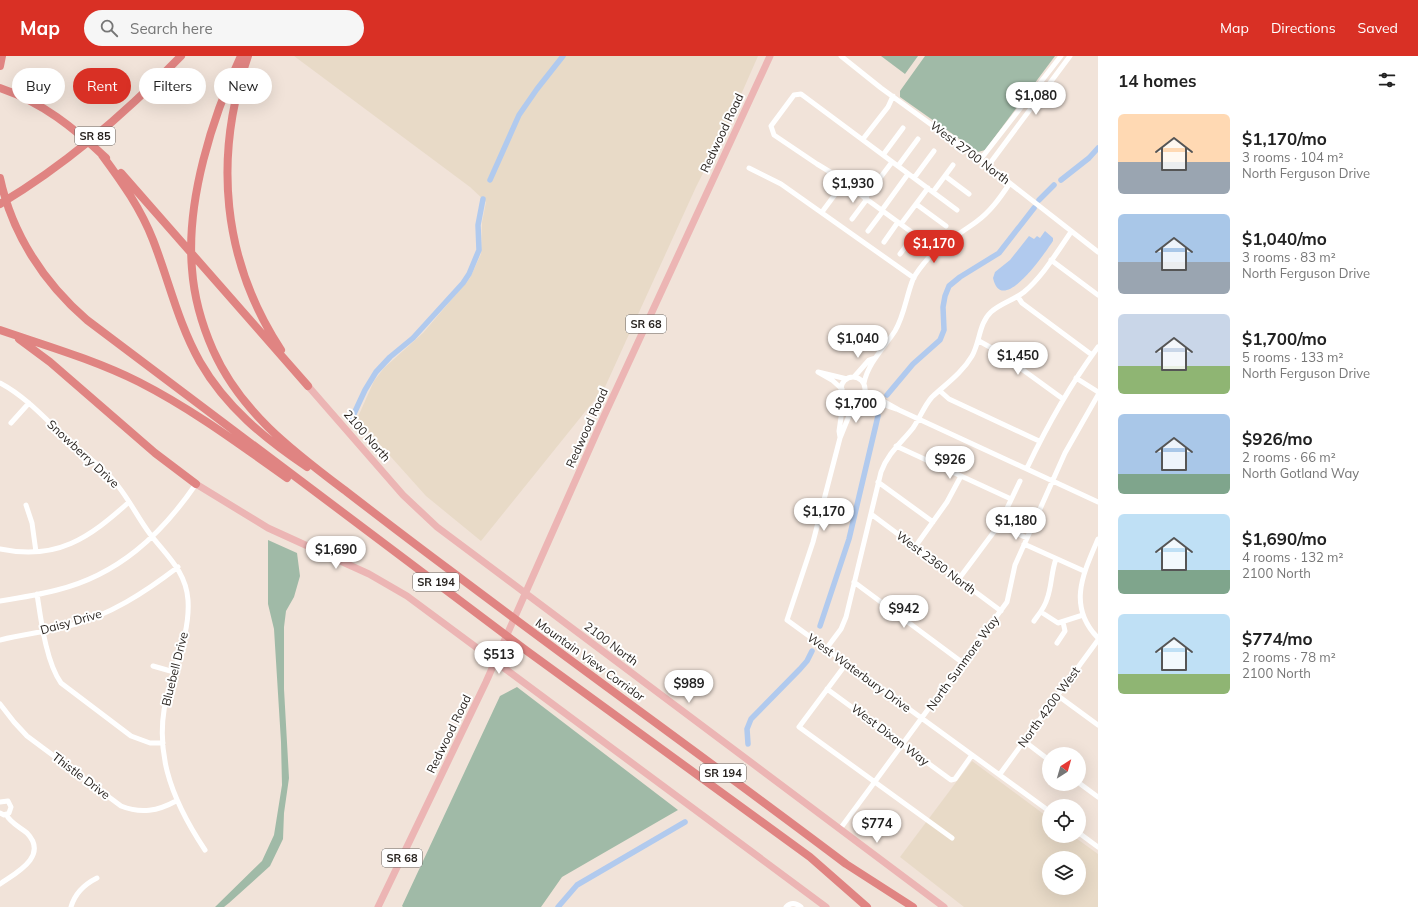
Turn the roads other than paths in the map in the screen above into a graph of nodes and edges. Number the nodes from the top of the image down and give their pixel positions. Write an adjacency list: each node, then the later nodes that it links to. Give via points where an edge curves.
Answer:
1 (2, 56): 9 (highway)
2 (181, 56): 34 (highway, SR 85, via 90,140)
3 (241, 56): 95 (highway, via 210,139 192,223 193,280 204,328 227,377 243,401 262,422 295,452)
4 (248, 56): 63 (highway, via 235,100 228,149 227,190 232,232 246,279 262,316 285,355)
5 (770, 56): 105 (main road, Redwood Road / SR 68, via 604,416)
6 (841, 56): 11 (street, West 2700 North)
7 (1061, 56): 18 (street)
8 (1070, 56): 22 (street)
9 (0, 66)
10 (0, 88): 16 (highway, via 44,108 73,128)
11 (893, 96): 13 (street, via 888,107); 18 (street, West 2700 North)
12 (903, 128): 17 (street)
13 (863, 139): 17 (street); 28 (street, via 801,94 794,95 771,126 774,135)
14 (918, 140): 21 (street)
15 (934, 151): 26 (street)
16 (99, 152): 63 (highway, via 127,180); 95 (highway, via 125,187 142,216 153,239 187,336 208,374 225,397 263,436)
17 (883, 155): 19 (street)
18 (980, 160): 22 (street, West 2700 North)
19 (892, 162): 21 (street); 33 (street)
20 (953, 165): 25 (street)
21 (898, 166): 24 (street)
22 (988, 166): 29 (street, West 2700 North)
23 (749, 168): 38 (street, via 781,184)
24 (908, 174): 26 (street); 36 (street)
25 (945, 176): 31 (street); 32 (street)
26 (914, 178): 30 (street)
27 (0, 179): 96 (highway, via 20,235 52,286 77,312)
28 (845, 181): 33 (street); 38 (street)
29 (1010, 183): 43 (street, West 2700 North); 46 (street, via 991,209)
30 (928, 188): 31 (street); 35 (street)
31 (934, 192): 37 (street)
32 (969, 194)
33 (866, 198): 36 (street); 39 (street)
34 (0, 204)
35 (916, 204): 40 (street); 41 (street)
36 (882, 210): 40 (street); 42 (street)
37 (957, 210)
38 (822, 212): 50 (street)
39 (852, 219)
40 (900, 223): 44 (street); 45 (street)
41 (946, 226)
42 (868, 231)
43 (1071, 232): 47 (street, West 2700 North); 49 (street)
44 (915, 234): 46 (street); 48 (street)
45 (884, 242)
46 (936, 250): 50 (street)
47 (1098, 252)
48 (900, 254)
49 (1051, 260): 51 (street); 52 (street, via 1031,286)
50 (914, 278): 57 (street, via 900,322)
51 (1098, 295)
52 (1018, 297): 54 (street, via 987,316); 56 (street, via 1022,303)
53 (0, 330): 84 (highway, via 40,354 155,453); 96 (highway, via 94,362 158,392 216,428)
54 (979, 341): 66 (street, via 964,368); 70 (street, via 997,350)
55 (1098, 347): 56 (street)
56 (1092, 355): 59 (street)
57 (875, 358): 58 (street, via 869,360); 62 (street, via 866,373)
58 (854, 377): 60 (street); 62 (street)
59 (1076, 378): 67 (street); 70 (street)
60 (847, 379): 64 (street); 64 (street, via 818,372)
61 (0, 383): 72 (street, Snowberry Drive)
62 (864, 383): 65 (street)
63 (308, 386): 105 (main road, 2100 North, via 419,510 450,537)
64 (842, 389): 69 (street)
65 (865, 391): 71 (street); 73 (street)
66 (940, 391): 74 (street, via 929,401); 77 (street, via 949,399)
67 (1098, 392)
68 (1098, 396): 82 (street, North Sunmore Way)
69 (844, 397): 71 (street, via 851,401); 76 (street)
70 (1063, 399): 77 (street)
71 (858, 400): 73 (street); 76 (street, via 852,406)
72 (29, 403): 75 (street); 86 (street, Snowberry Drive, via 109,476)
73 (899, 410): 74 (street)
74 (919, 419): 78 (street); 79 (street)
75 (11, 424)
76 (840, 438): 117 (street, West Waterbury Drive, via 813,542 787,620)
77 (1040, 441): 79 (street)
78 (896, 446): 80 (street); 83 (street, via 884,463)
79 (1026, 468): 82 (street)
80 (961, 476): 85 (street); 90 (street, via 951,497)
81 (1020, 481): 85 (street)
82 (1053, 481): 87 (street); 94 (street, North Sunmore Way)
83 (878, 482): 89 (street); 90 (street)
84 (196, 484): 92 (street); 118 (main road, via 268,528 370,574 397,589)
85 (1011, 499): 91 (street)
86 (129, 502): 92 (street, Snowberry Drive); 99 (street, via 100,528 82,539 61,548)
87 (1098, 502)
88 (26, 505): 99 (street, via 32,523)
89 (871, 514): 97 (street, West 2360 North); 104 (street)
90 (933, 522): 97 (street)
91 (999, 525): 94 (street); 103 (street)
92 (153, 538): 101 (street, Bluebell Drive); 106 (street, via 102,573 68,587)
93 (1098, 539): 102 (street)
94 (1026, 541): 100 (street); 108 (street, North Sunmore Way, via 1013,571 1009,596)
95 (412, 542): 155 (highway, Mountain View Corridor / SR 194, via 846,864)
96 (386, 546): 154 (highway, SR 194, via 810,857)
97 (915, 547): 103 (street, West 2360 North)
98 (0, 550): 99 (street)
99 (36, 552)
100 (1056, 558): 102 (street); 109 (street, via 1047,599)
101 (178, 567): 113 (street, Daisy Drive, via 119,607 82,622); 122 (street, Bluebell Drive, via 186,586 188,606 185,634)
102 (1084, 571): 110 (street, via 1080,599)
103 (958, 580): 108 (street, West 2360 North)
104 (854, 582): 117 (street, via 845,622); 119 (street)
105 (526, 593): 118 (main road, Redwood Road / SR 68); 142 (main road, 2100 North)
106 (37, 594): 107 (street); 113 (street)
107 (0, 601)
108 (1001, 611): 119 (street, North Sunmore Way)
109 (1041, 612): 111 (street); 112 (street, via 1056,622)
110 (1084, 615): 112 (street); 114 (street, via 1089,628)
111 (1034, 621)
112 (1063, 622): 116 (street, via 1065,631)
113 (44, 631): 115 (street, Daisy Drive); 129 (street, via 52,667 66,687 131,736 150,743)
114 (1098, 639): 124 (street, North 4200 West)
115 (0, 640)
116 (1057, 643)
117 (826, 649): 120 (street, West Waterbury Drive)
118 (496, 661): 150 (main road, Redwood Road / SR 68); 153 (main road)
119 (963, 663): 126 (street, North Sunmore Way)
120 (846, 664): 123 (street); 126 (street, West Waterbury Drive)
121 (154, 666): 122 (street)
122 (174, 672): 129 (street, Bluebell Drive, via 164,710)
123 (827, 689): 130 (street, West Dixon Way); 134 (street, via 799,727)
124 (1057, 695): 127 (street); 128 (street, North 4200 West)
125 (0, 704): 137 (street, Thistle Drive, via 27,736 121,806 148,811)
126 (921, 719): 130 (street, North Sunmore Way); 131 (street, West Waterbury Drive)
127 (1098, 726)
128 (1024, 741): 132 (street); 133 (street, North 4200 West)
129 (163, 743): 137 (street, Bluebell Drive)
130 (903, 744): 131 (street, West Dixon Way, via 953,780); 134 (street, North Sunmore Way)
131 (972, 755): 133 (street, West Waterbury Drive)
132 (1042, 755)
133 (1000, 774): 139 (street, West Waterbury Drive)
134 (875, 782): 142 (street, North Sunmore Way); 143 (street)
135 (1086, 788): 136 (street)
136 (1098, 797)
137 (176, 801): 146 (street, Bluebell Drive, via 189,827)
138 (0, 802): 141 (street, via 5,800 11,804 10,812)
139 (1042, 806)
140 (0, 813): 141 (street)
141 (6, 814): 148 (street, via 28,834 33,851 29,862)
142 (840, 829): 156 (main road, 2100 North)
143 (952, 838)
144 (1086, 838): 145 (street)
145 (1098, 847)
146 (205, 850)
147 (97, 878): 149 (street, via 83,886)
148 (0, 884)
149 (71, 907)
150 (379, 907)
151 (786, 907): 152 (street, via 792,903)
152 (801, 907)
153 (826, 907)
154 (867, 907)
155 (913, 907)
156 (944, 907)

